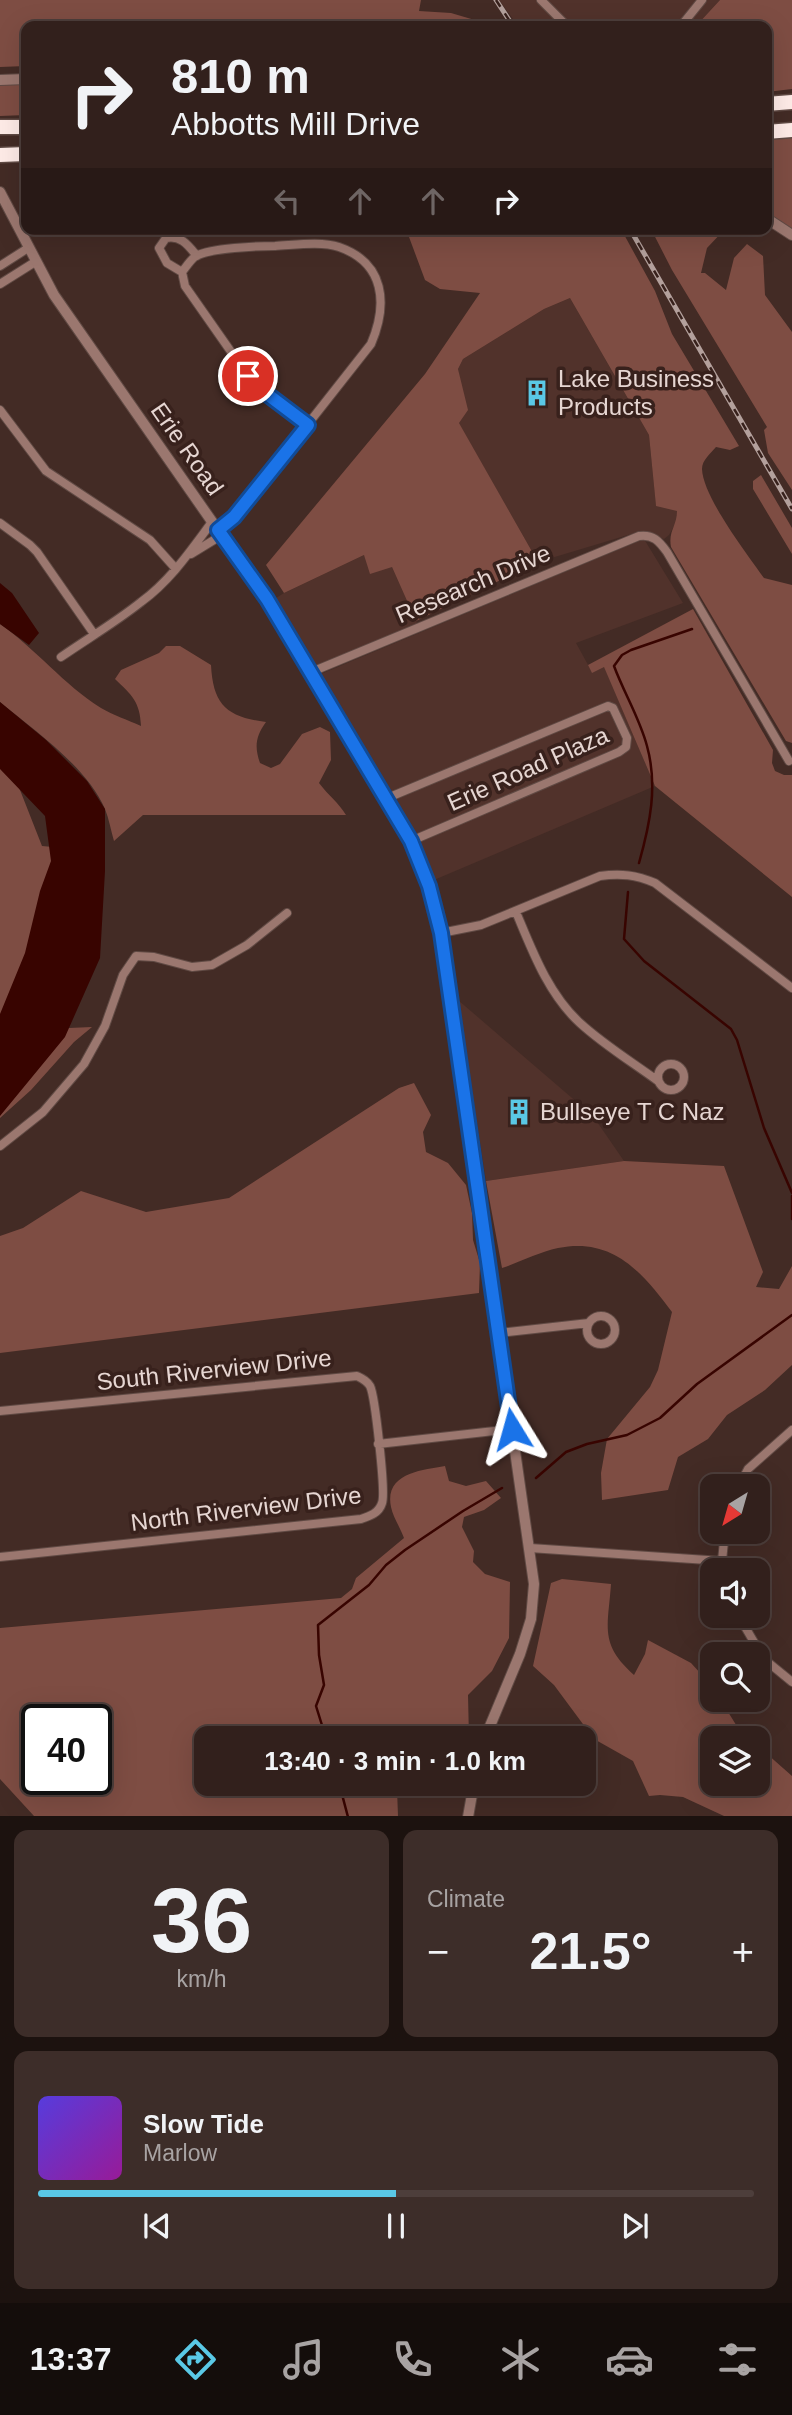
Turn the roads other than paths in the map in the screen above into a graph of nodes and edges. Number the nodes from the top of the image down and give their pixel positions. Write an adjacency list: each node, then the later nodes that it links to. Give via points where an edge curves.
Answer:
1 (541, 0): 3 (street)
2 (702, 0): 4 (street)
3 (562, 21)
4 (685, 21)
5 (21, 79): 6 (street)
6 (0, 80)
7 (792, 102): 8 (highway)
8 (772, 104)
9 (3, 127): 10 (highway)
10 (21, 127)
11 (792, 130): 12 (highway)
12 (772, 132)
13 (21, 154): 14 (highway)
14 (2, 155)
15 (0, 192): 17 (street, Erie Road)
16 (772, 222): 19 (street)
17 (21, 234)
18 (22, 235): 20 (street, Erie Road)
19 (792, 235)
20 (28, 248): 22 (street, Erie Road); 23 (street)
21 (197, 256): 24 (street); 24 (street, via 179,238 160,243 167,263); 27 (street, via 240,247 338,246 358,256 374,273 381,290 381,309 371,344)
22 (35, 262): 25 (street); 29 (street, Erie Road, via 74,326)
23 (0, 266)
24 (182, 272): 27 (street, via 185,286 248,376)
25 (0, 284)
26 (0, 410): 31 (street, via 46,471 150,540)
27 (308, 425): 29 (street, via 234,517)
28 (0, 523): 32 (street, via 37,552)
29 (217, 529): 30 (street); 30 (street); 34 (street, Erie Road, via 267,599)
30 (191, 554): 31 (street)
31 (176, 569): 32 (street, via 142,602)
32 (94, 634): 33 (street)
33 (61, 657)
34 (309, 673): 35 (street, Research Drive, via 639,536 653,536 667,552); 36 (street, Erie Road)
35 (789, 761)
36 (385, 799): 37 (street, Erie Road); 37 (street, Erie Road Plaza, via 612,708 627,738 626,747 619,752)
37 (411, 841): 40 (street, Erie Road)
38 (516, 912): 40 (street); 41 (street, via 600,876 636,875 656,883); 42 (street, via 539,967 568,1010)
39 (287, 913): 43 (street, via 247,945 212,965 192,967 136,957 123,975 105,1026 84,1064 43,1112)
40 (441, 933): 45 (street, Erie Road)
41 (792, 988)
42 (658, 1082)
43 (0, 1146)
44 (589, 1323): 45 (street)
45 (499, 1333): 47 (street, Erie Road)
46 (0, 1411): 49 (street, South Riverview Drive, via 357,1376 365,1380 373,1395)
47 (512, 1429): 49 (street); 51 (street, Erie Road)
48 (792, 1430): 50 (street)
49 (378, 1444): 52 (street, North Riverview Drive, via 383,1502 371,1516 361,1519)
50 (745, 1474)
51 (530, 1548): 53 (street); 56 (street, Erie Road, via 531,1619)
52 (0, 1557)
53 (700, 1564)
54 (746, 1628): 55 (street, via 764,1659)
55 (792, 1682)
56 (490, 1726)
57 (472, 1796): 58 (street)
58 (468, 1816)

